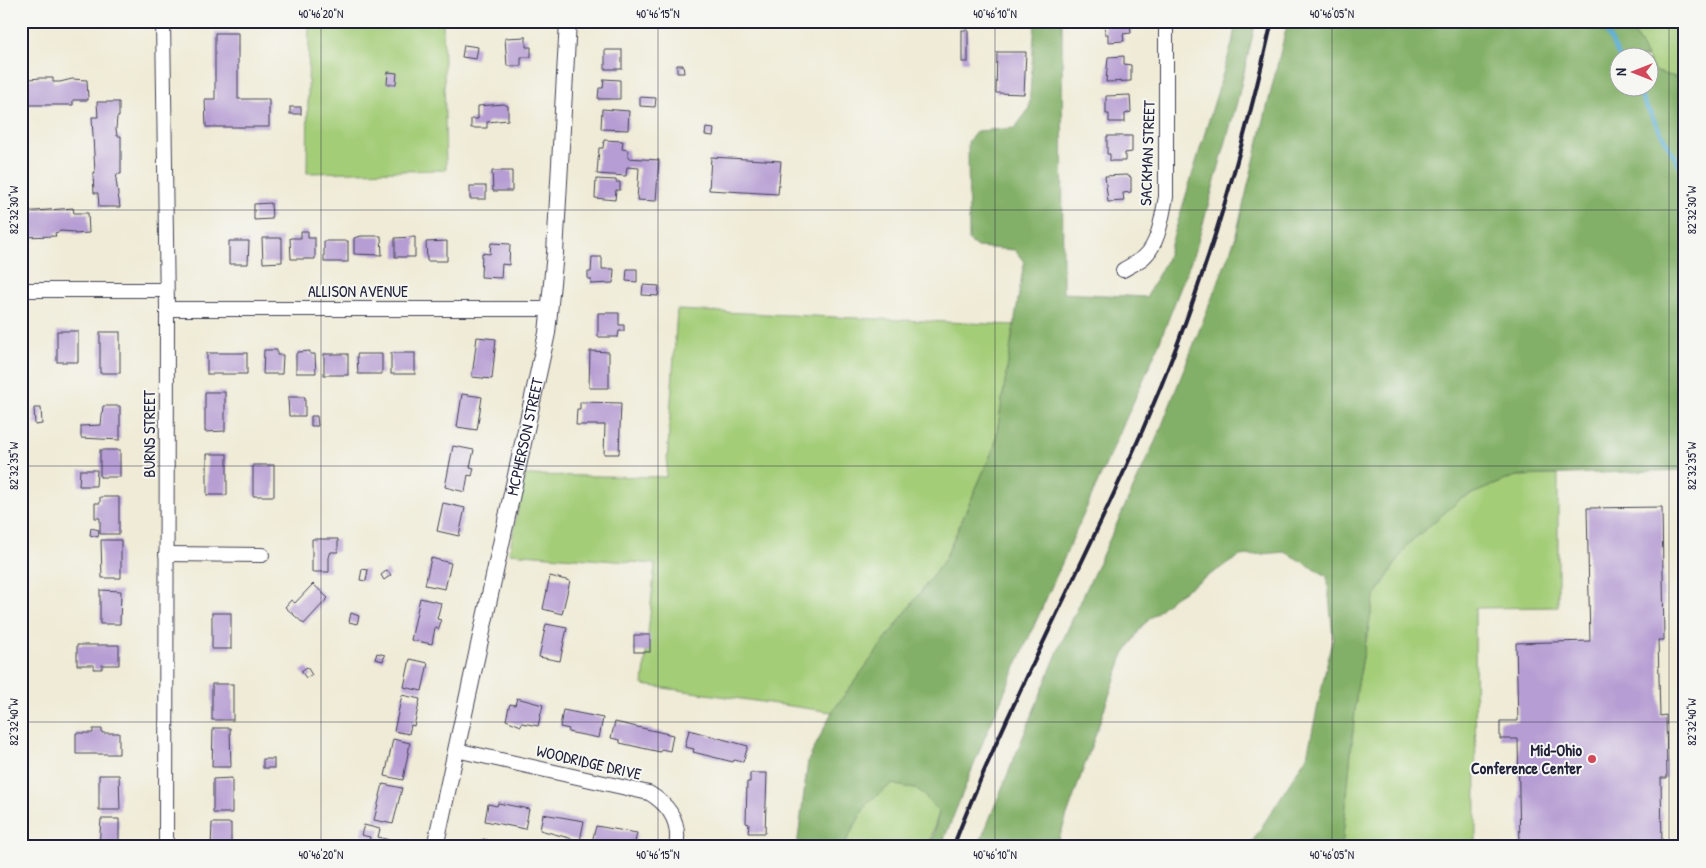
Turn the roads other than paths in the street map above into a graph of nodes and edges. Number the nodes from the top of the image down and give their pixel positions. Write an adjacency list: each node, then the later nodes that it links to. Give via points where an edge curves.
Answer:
1 (163, 21): 6 (street, BURNS STREET)
2 (568, 21): 8 (street, MCPHERSON STREET)
3 (1166, 21): 4 (street, SACKMAN STREET, via 1166,197 1161,224 1151,249)
4 (1123, 270)
5 (21, 290): 6 (street)
6 (166, 290): 7 (street, BURNS STREET)
7 (167, 309): 8 (street, ALLISON AVENUE); 9 (street, BURNS STREET)
8 (550, 309): 11 (street, MCPHERSON STREET)
9 (166, 554): 10 (street); 12 (street, BURNS STREET)
10 (262, 555)
11 (456, 750): 13 (street, MCPHERSON STREET); 14 (street, WOODRIDGE DRIVE, via 649,793 670,810 677,826)
12 (166, 847)
13 (435, 847)
14 (676, 847)

